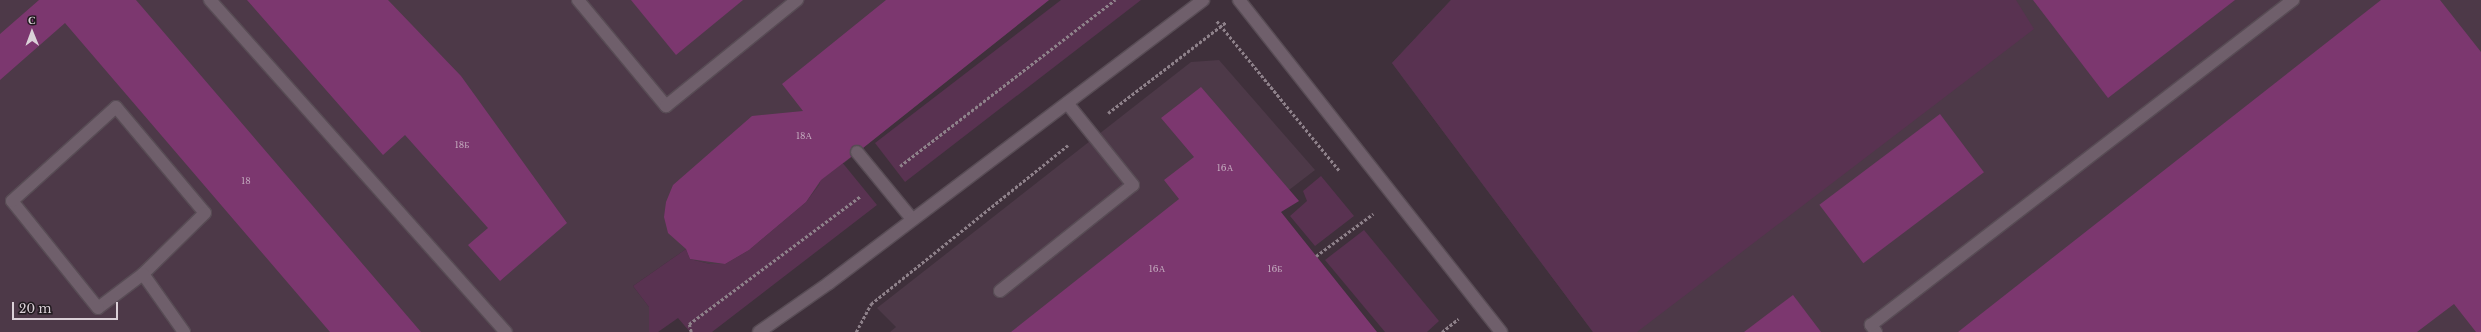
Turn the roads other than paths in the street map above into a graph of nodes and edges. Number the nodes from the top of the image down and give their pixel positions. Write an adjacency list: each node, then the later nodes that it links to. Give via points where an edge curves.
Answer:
1 (210, 0): 13 (street)
2 (578, 0): 3 (street, via 666,106)
3 (797, 0)
4 (1239, 0): 15 (street)
5 (2293, 0): 16 (street, via 1871,325)
6 (1202, 1): 7 (street)
7 (1067, 103): 9 (street); 11 (street, via 1134,186)
8 (857, 152): 9 (street)
9 (912, 220): 14 (street)
10 (142, 274): 10 (street, via 205,213 116,108 12,202 98,308); 12 (street)
11 (1000, 291)
12 (184, 332)
13 (506, 332)
14 (759, 332)
15 (1500, 332)
16 (1876, 332)

